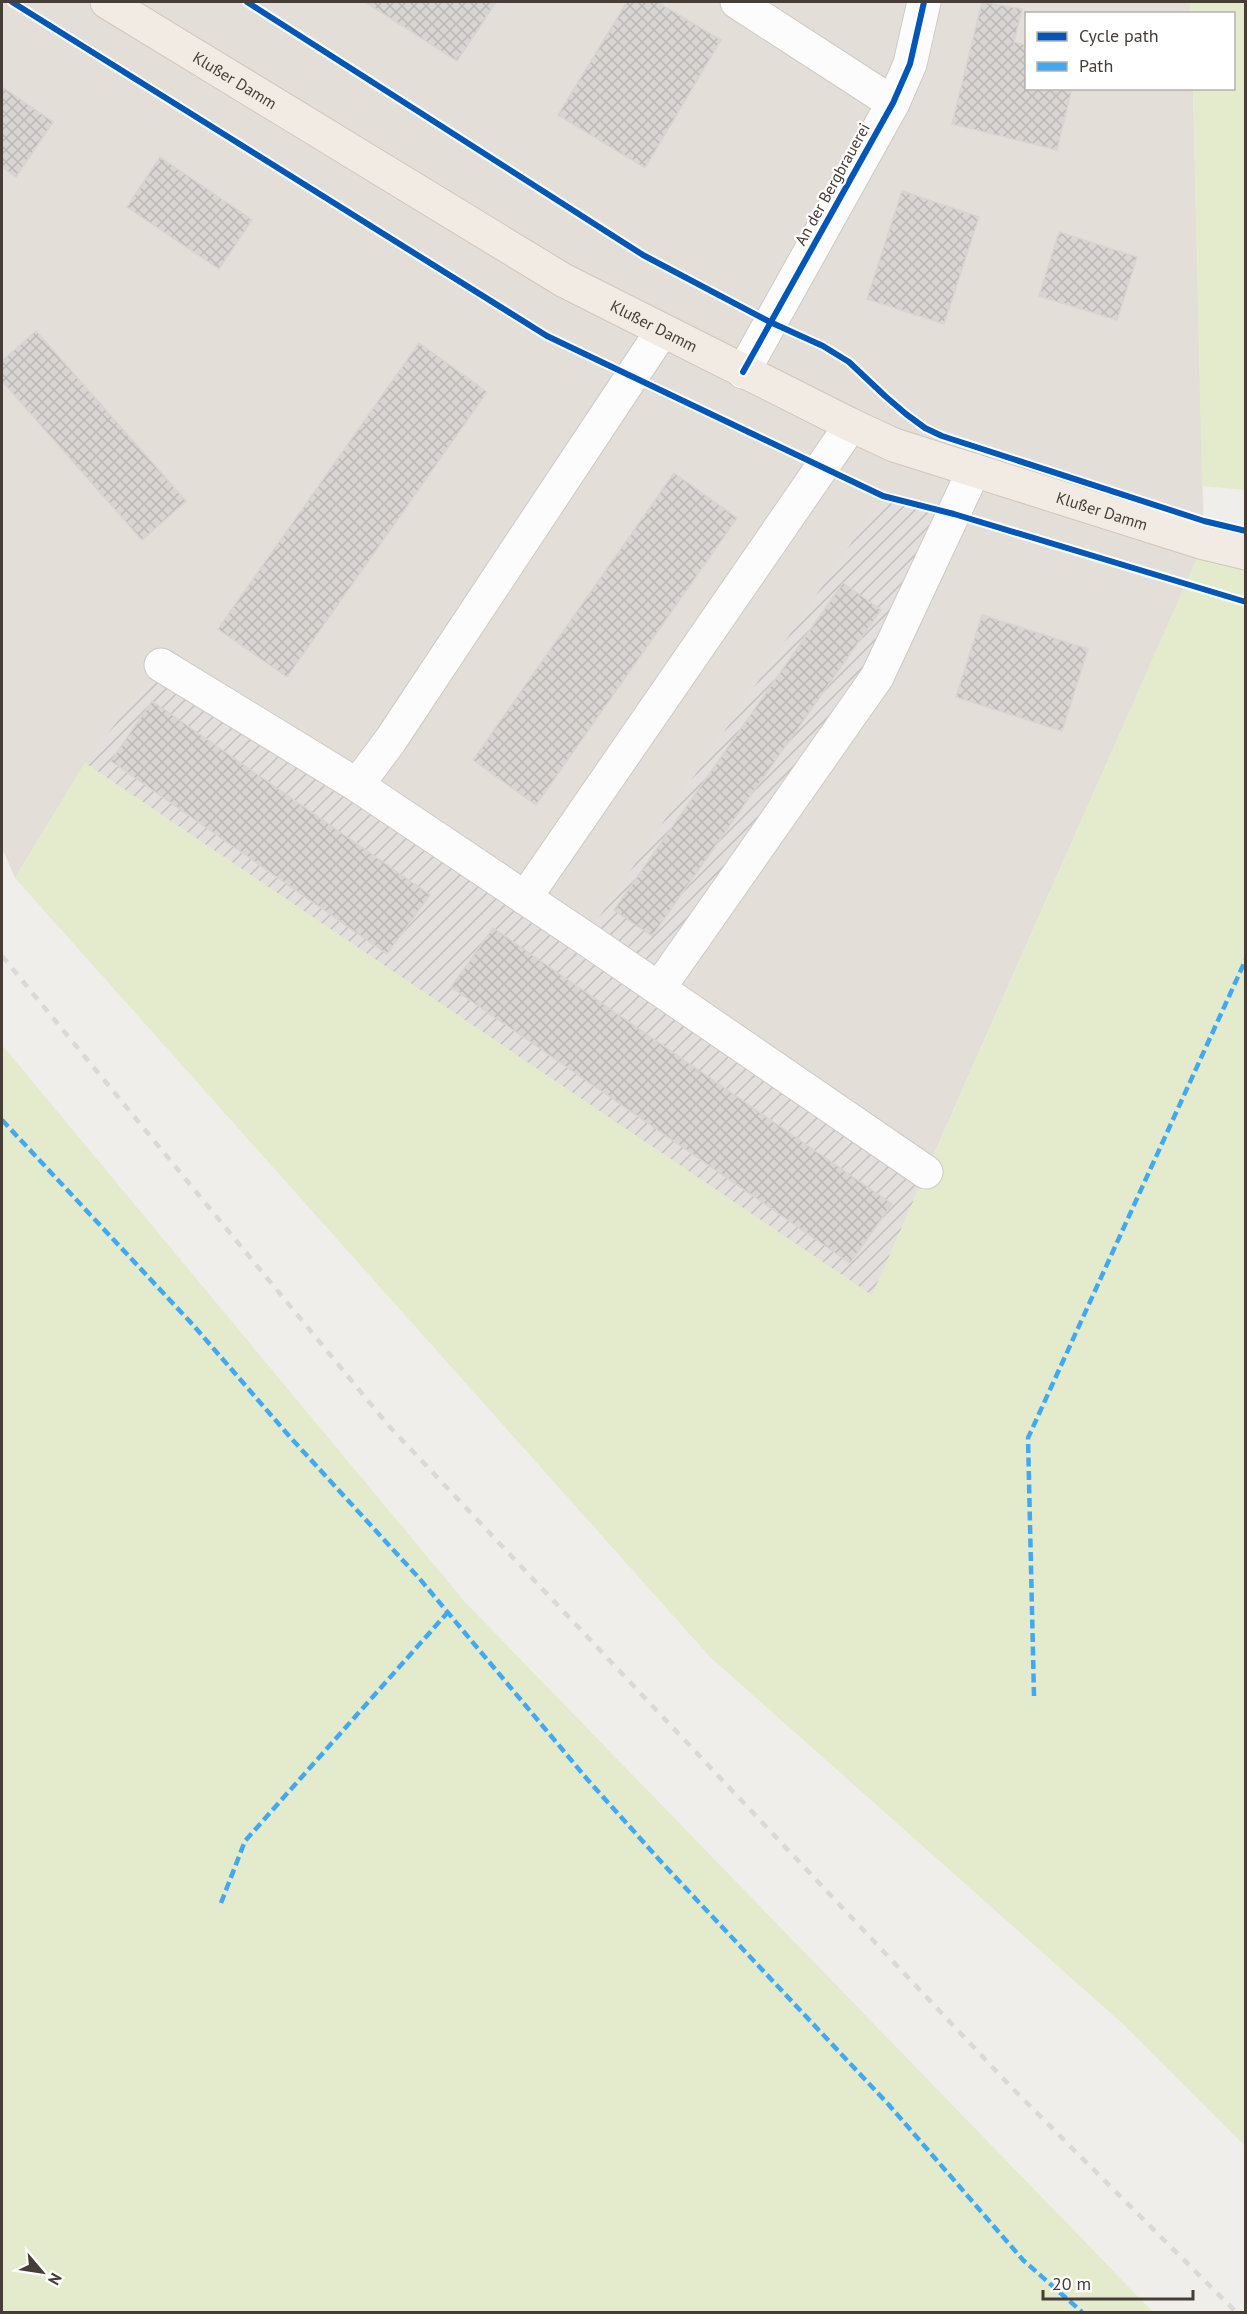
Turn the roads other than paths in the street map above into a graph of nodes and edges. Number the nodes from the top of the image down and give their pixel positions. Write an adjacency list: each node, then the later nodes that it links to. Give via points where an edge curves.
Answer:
1 (106, 2): 5 (main road, Klußer Damm, via 563,280)
2 (737, 2): 4 (street)
3 (924, 2): 4 (street, An der Bergbrauerei, via 910,64)
4 (893, 104): 6 (street, An der Bergbrauerei)
5 (662, 331): 6 (main road, Klußer Damm); 11 (street)
6 (743, 372): 7 (main road, Klußer Damm)
7 (851, 424): 8 (main road, Klußer Damm, via 894,445); 12 (street)
8 (974, 470): 9 (main road, Klußer Damm); 13 (street, via 877,677)
9 (1245, 553)
10 (161, 665): 11 (street)
11 (357, 785): 12 (street)
12 (525, 898): 13 (street)
13 (658, 988): 14 (street)
14 (926, 1172)

